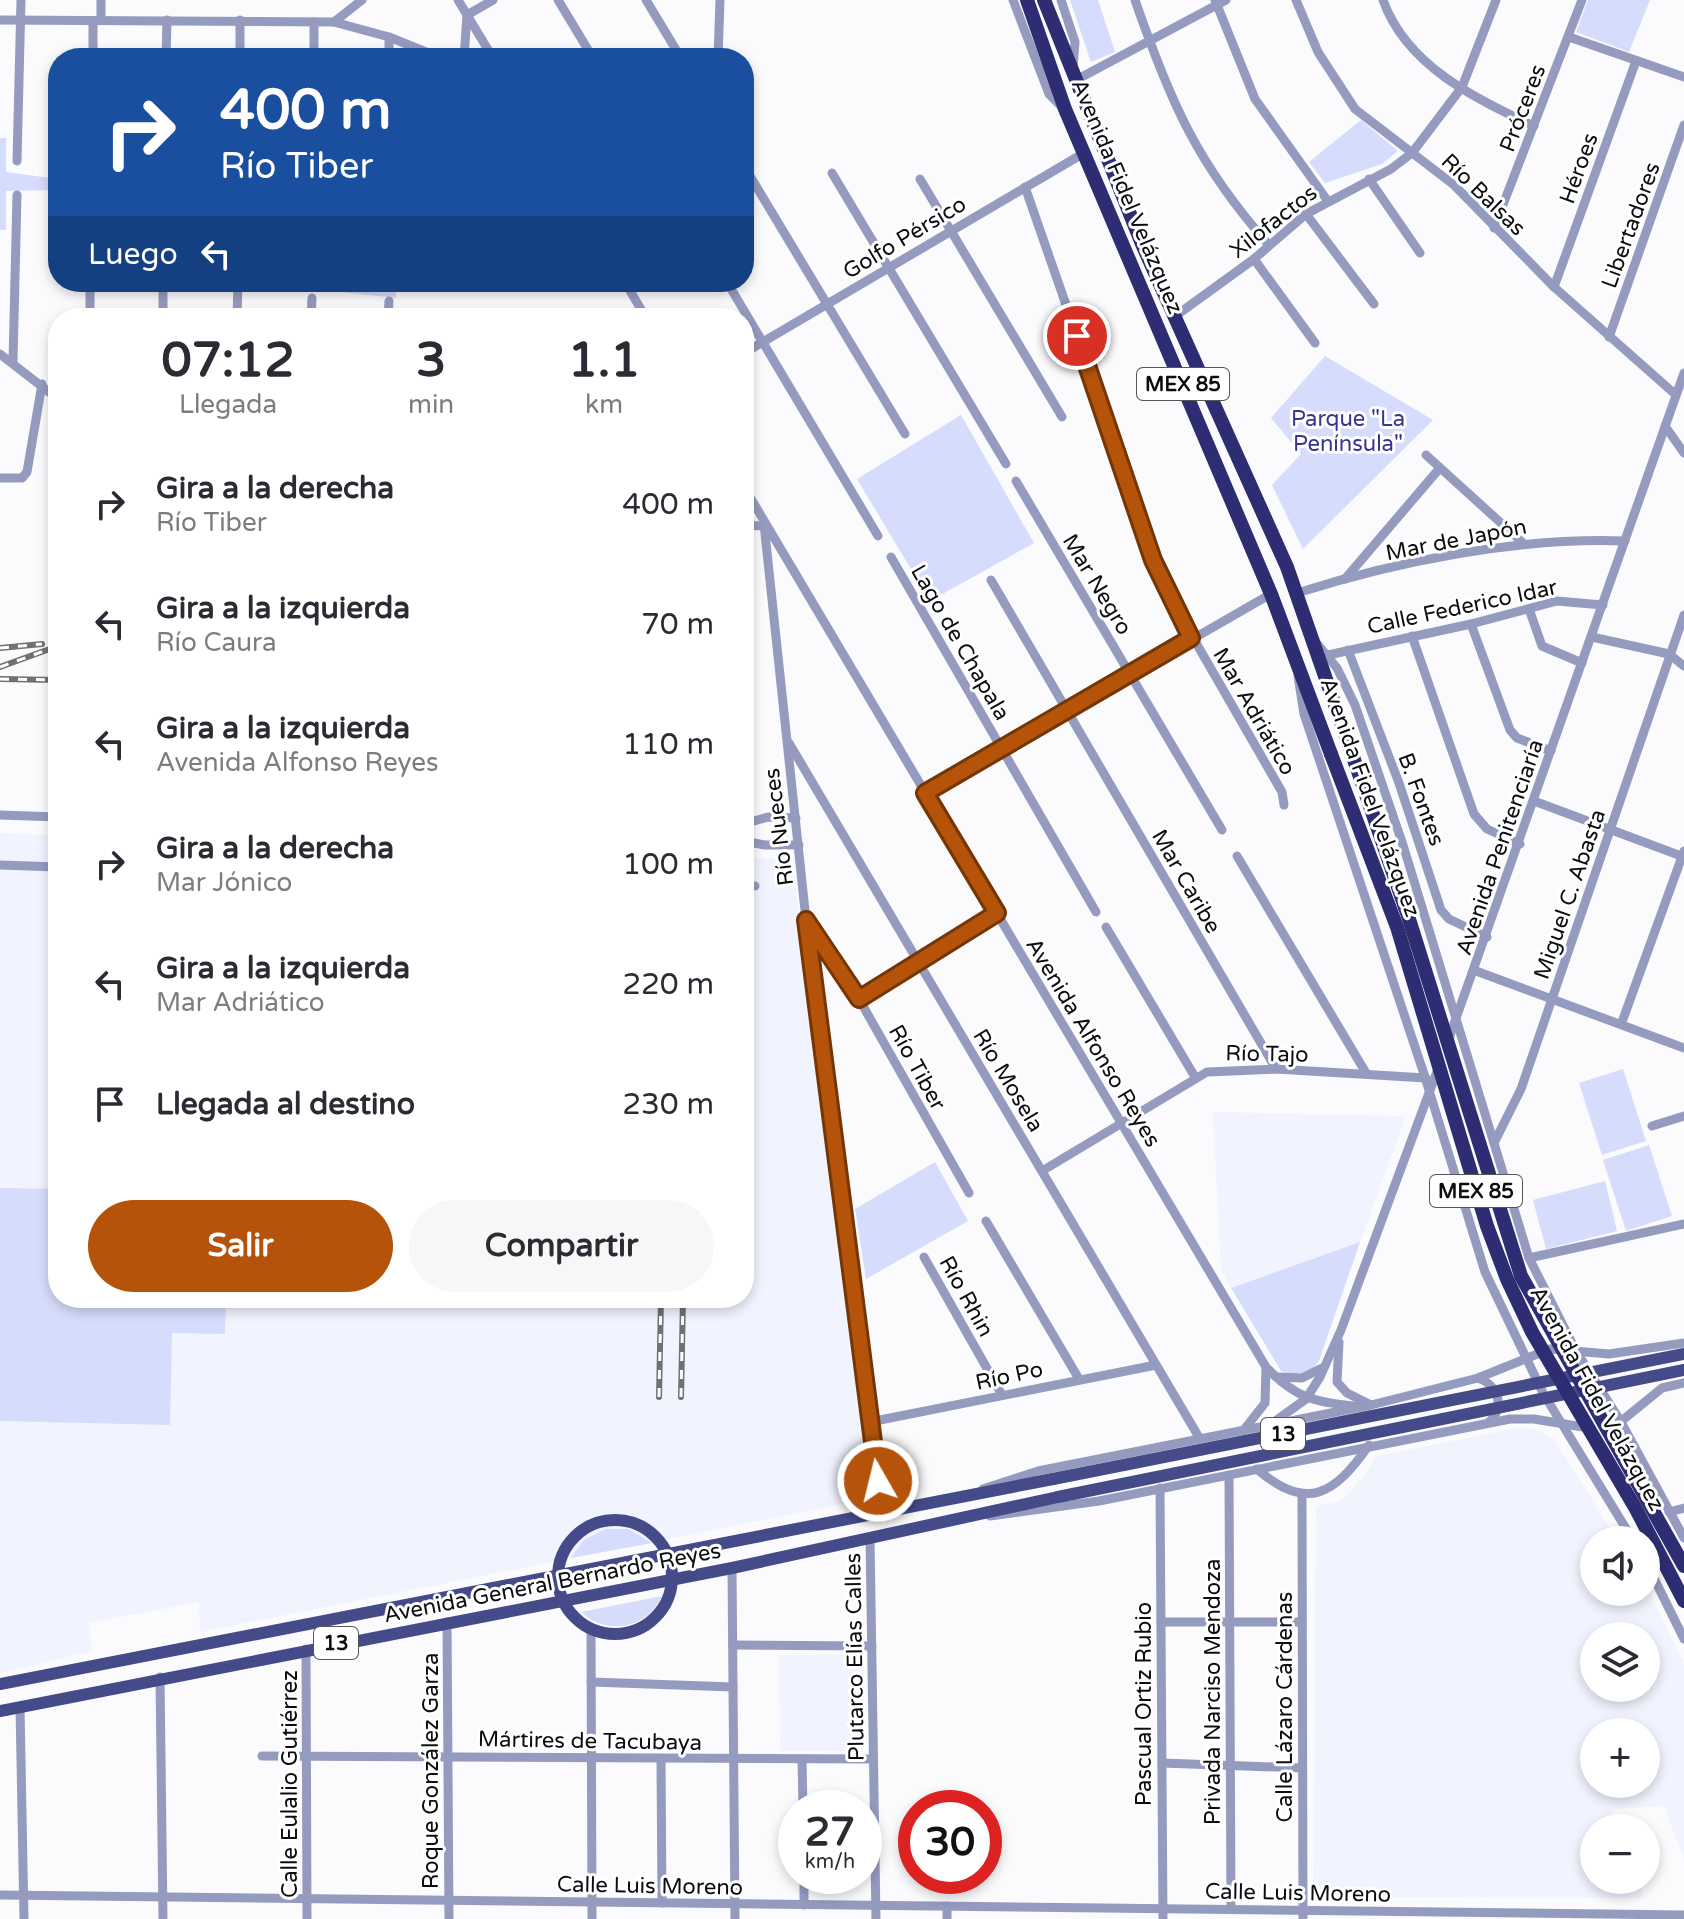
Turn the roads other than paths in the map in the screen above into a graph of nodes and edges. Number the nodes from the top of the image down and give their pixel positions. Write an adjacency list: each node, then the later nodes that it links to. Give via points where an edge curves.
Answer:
1 (21, 0): 20 (street)
2 (101, 0): 21 (street)
3 (362, 0): 25 (street)
4 (458, 0): 18 (street)
5 (493, 0): 18 (street)
6 (558, 0): 37 (street)
7 (646, 0): 38 (street)
8 (720, 0): 39 (street)
9 (1013, 0): 44 (street, via 1049,94)
10 (1061, 0): 41 (street, via 1075,42)
11 (1135, 0): 28 (street)
12 (1296, 0): 48 (street, Río Balsas, via 1344,97 1369,123)
13 (1383, 0): 43 (street, via 1408,45)
14 (1496, 0): 43 (street, Xilofactos)
15 (1582, 0): 27 (street, Próceres)
16 (1220, 2): 28 (street); 56 (street, via 1255,99)
17 (1036, 3): 41 (highway, Avenida Fidel Velázquez / MEX 85); 44 (highway, Avenida Fidel Velázquez / MEX 85)
18 (467, 15): 35 (street); 36 (street)
19 (0, 20): 20 (street)
20 (20, 20): 21 (street); 49 (street)
21 (97, 20): 22 (street); 29 (street)
22 (167, 20): 23 (street); 30 (street)
23 (240, 20): 24 (street); 31 (street)
24 (314, 22): 25 (street); 32 (street)
25 (334, 22): 26 (street)
26 (389, 37): 33 (street); 34 (street)
27 (1569, 37): 40 (street); 46 (street, Próceres)
28 (1149, 41): 41 (street); 60 (street, via 1192,143)
29 (94, 48)
30 (166, 48)
31 (240, 48)
32 (314, 48)
33 (389, 48)
34 (416, 48)
35 (465, 48)
36 (487, 48)
37 (587, 48)
38 (675, 48)
39 (718, 48)
40 (1636, 61): 42 (street); 64 (street, Héroes)
41 (1074, 75): 71 (highway, Avenida Fidel Velázquez / MEX 85)
42 (1684, 77)
43 (1462, 87): 46 (street); 48 (street, Xilofactos)
44 (1065, 109): 47 (highway, Avenida Fidel Velázquez / MEX 85)
45 (1684, 125): 73 (street, Libertadores)
46 (1534, 126): 58 (street, Próceres)
47 (1084, 153): 54 (street, Golfo Pérsico); 102 (highway, Avenida Fidel Velázquez / MEX 85)
48 (1412, 153): 52 (street, Xilofactos); 58 (street, Río Balsas, via 1471,200)
49 (17, 161)
50 (832, 173): 63 (street)
51 (920, 179): 59 (street)
52 (1369, 179): 56 (street, Xilofactos); 61 (street)
53 (754, 183): 68 (street)
54 (1025, 187): 59 (street, Golfo Pérsico); 109 (street, Mar Adriático, via 1153,560)
55 (17, 195): 78 (street)
56 (1327, 200): 57 (street, Xilofactos)
57 (1306, 214): 60 (street, Xilofactos); 67 (street)
58 (1494, 228): 64 (street, Río Balsas)
59 (952, 230): 63 (street, Golfo Pérsico); 83 (street)
60 (1269, 245): 62 (street, Xilofactos)
61 (1420, 253)
62 (1254, 259): 71 (street, Xilofactos); 75 (street)
63 (889, 266): 68 (street, Golfo Pérsico); 88 (street)
64 (1554, 287): 73 (street, Río Balsas)
65 (312, 298): 69 (street)
66 (389, 301): 70 (street)
67 (1374, 304)
68 (826, 305): 74 (street, Golfo Pérsico); 85 (street)
69 (312, 308)
70 (389, 308)
71 (1174, 317): 101 (highway, Avenida Fidel Velázquez / MEX 85)
72 (754, 327): 74 (street)
73 (1609, 337): 82 (street, Río Balsas)
74 (763, 342): 76 (street, Golfo Pérsico); 95 (street)
75 (1315, 343)
76 (754, 347)
77 (0, 354): 78 (street)
78 (13, 361): 80 (street)
79 (1684, 373): 82 (street, Avenida Penitenciaría)
80 (42, 384): 81 (street); 90 (street, via 25,475)
81 (48, 390)
82 (1676, 395): 84 (street, Avenida Penitenciaría)
83 (1062, 417)
84 (1665, 426): 86 (street); 96 (street, Avenida Penitenciaría)
85 (905, 434)
86 (1684, 453)
87 (1426, 455): 89 (street)
88 (1006, 464)
89 (1439, 469): 97 (street); 99 (street)
90 (0, 478)
91 (1016, 481): 117 (street, Mar Negro)
92 (754, 505): 93 (street, Avenida Alfonso Reyes)
93 (764, 523): 94 (street); 119 (street, Río Nueces); 122 (street, Avenida Alfonso Reyes)
94 (754, 524)
95 (878, 536)
96 (1625, 541): 97 (street, Mar de Japón); 103 (street, Avenida Penitenciaría)
97 (1523, 543): 99 (street, Mar de Japón)
98 (891, 557): 120 (street, Lago de Chapala)
99 (1345, 579): 101 (street, Mar de Japón)
100 (991, 580): 118 (street, Mar Caribe)
101 (1297, 593): 110 (highway, Avenida Fidel Velázquez / MEX 85)
102 (1271, 594): 109 (street); 114 (highway, Avenida Fidel Velázquez / MEX 85)
103 (1603, 605): 104 (street, Calle Federico Idar, via 1566,601); 108 (street, Avenida Penitenciaría)
104 (1529, 609): 106 (street, Calle Federico Idar); 115 (street, via 1542,646)
105 (1684, 615): 112 (street, Miguel C. Abasta)
106 (1471, 624): 107 (street, Calle Federico Idar); 121 (street, via 1510,730)
107 (1412, 636): 111 (street, Calle Federico Idar); 132 (street, via 1474,814 1487,829)
108 (1592, 637): 112 (street); 115 (street, Avenida Penitenciaría)
109 (1191, 638): 117 (street); 124 (street, Mar Adriático, via 1282,792)
110 (1313, 640): 113 (street); 214 (highway, Avenida Fidel Velázquez / MEX 85, bridge, via 1409,919 1521,1276)
111 (1348, 650): 113 (street, Calle Federico Idar); 139 (street, B. Fontes)
112 (1669, 654): 116 (street); 129 (street, Miguel C. Abasta)
113 (1328, 655): 138 (street, via 1355,705)
114 (1297, 660): 151 (street, via 1304,714); 220 (highway, Avenida Fidel Velázquez / MEX 85, bridge, via 1397,927 1507,1279)
115 (1582, 663): 121 (street, Avenida Penitenciaría)
116 (1684, 666)
117 (1130, 674): 118 (street); 130 (street, Mar Negro)
118 (1067, 710): 120 (street); 154 (street, Mar Caribe)
119 (786, 739): 127 (street, Río Nueces); 145 (street, Río Mosela)
120 (1002, 749): 122 (street); 140 (street, Lago de Chapala)
121 (1551, 751): 123 (street, Avenida Penitenciaría)
122 (925, 793): 141 (street, Avenida Alfonso Reyes)
123 (1534, 801): 129 (street); 132 (street, Avenida Penitenciaría)
124 (1284, 805)
125 (0, 815): 126 (street)
126 (48, 817)
127 (796, 818): 128 (street); 133 (street, Río Nueces)
128 (754, 821)
129 (1611, 829): 134 (street); 148 (street, Miguel C. Abasta)
130 (1222, 830)
131 (754, 842): 133 (street)
132 (1520, 844): 144 (street, Avenida Penitenciaría)
133 (799, 845): 142 (street, Río Nueces)
134 (1683, 855): 150 (street)
135 (1237, 856): 155 (street)
136 (0, 865): 137 (street)
137 (48, 867)
138 (1413, 879): 139 (street); 147 (street)
139 (1435, 892): 144 (street, B. Fontes, via 1446,917)
140 (1096, 912)
141 (997, 913): 145 (street); 162 (street, Avenida Alfonso Reyes)
142 (806, 920): 149 (street, Río Tiber); 191 (street, Río Nueces)
143 (1106, 927): 156 (street)
144 (1487, 937): 146 (street, Avenida Penitenciaría)
145 (918, 962): 149 (street); 165 (street, Río Mosela)
146 (1476, 971): 148 (street); 152 (street, Avenida Penitenciaría)
147 (1448, 995): 151 (street, via 1443,1014 1433,1023); 152 (street)
148 (1551, 998): 150 (street); 164 (street, Miguel C. Abasta, via 1521,1089)
149 (859, 999): 166 (street, Río Tiber)
150 (1622, 1022): 153 (street)
151 (1407, 1023): 157 (street)
152 (1455, 1024): 158 (street); 159 (street, Avenida Penitenciaría)
153 (1684, 1048)
154 (1276, 1069): 155 (street, Río Tajo); 156 (street, Río Tajo, via 1216,1070)
155 (1366, 1073): 157 (street, Río Tajo)
156 (1195, 1077): 162 (street, Río Tajo)
157 (1426, 1078): 159 (street)
158 (1474, 1085): 160 (street, via 1446,1086); 164 (street)
159 (1429, 1092): 160 (street); 173 (street, Avenida Penitenciaría)
160 (1433, 1108): 172 (street)
161 (1684, 1116): 163 (street)
162 (1121, 1123): 165 (street, Río Tajo); 181 (street, Avenida Alfonso Reyes)
163 (1652, 1126)
164 (1494, 1143): 170 (street)
165 (1042, 1171): 179 (street, Río Mosela)
166 (969, 1193)
167 (986, 1221): 185 (street)
168 (1684, 1224): 170 (street)
169 (924, 1257): 188 (street, Río Rhin)
170 (1529, 1258): 171 (street)
171 (1543, 1287): 172 (street, via 1522,1307 1504,1303); 176 (street)
172 (1495, 1294): 178 (street)
173 (1341, 1330): 180 (street, Avenida Penitenciaría); 190 (street, Avenida Penitenciaría, via 1337,1382)
174 (1684, 1343): 175 (street, Avenida General Bernardo Reyes)
175 (1654, 1349): 176 (street, Avenida General Bernardo Reyes); 187 (street, via 1646,1360 1646,1374)
176 (1576, 1351): 178 (street, Avenida General Bernardo Reyes, via 1550,1349); 192 (street)
177 (1684, 1354): 203 (main road, Avenida General Bernardo Reyes / 13, bridge)
178 (1525, 1358): 184 (street, Avenida General Bernardo Reyes); 195 (street)
179 (1156, 1365): 185 (street, Río Po); 197 (street, Río Mosela)
180 (1325, 1366): 183 (street, via 1302,1378); 189 (street, Avenida Penitenciaría)
181 (1266, 1367): 183 (street, Avenida Alfonso Reyes); 196 (street, via 1265,1403)
182 (1684, 1370): 209 (main road, Avenida General Bernardo Reyes / 13, bridge)
183 (1275, 1376): 189 (street, Avenida Alfonso Reyes)
184 (1478, 1378): 190 (street, Avenida General Bernardo Reyes); 193 (street, via 1498,1396 1498,1411)
185 (1079, 1379): 188 (street, Río Po)
186 (1684, 1383): 187 (street)
187 (1662, 1388): 192 (street)
188 (1002, 1395): 191 (street, Río Po)
189 (1306, 1399): 190 (street, Avenida Alfonso Reyes); 194 (street, Avenida Penitenciaría)
190 (1366, 1406): 194 (street, Avenida General Bernardo Reyes)
191 (870, 1422): 207 (street, Río Nueces)
192 (1621, 1422): 195 (street, Avenida General Bernardo Reyes, via 1600,1429); 201 (street)
193 (1488, 1423): 195 (street, Avenida General Bernardo Reyes, via 1523,1419); 198 (street, Avenida General Bernardo Reyes)
194 (1271, 1424): 196 (street, Avenida General Bernardo Reyes)
195 (1563, 1425): 205 (street)
196 (1243, 1431): 197 (street, Avenida General Bernardo Reyes)
197 (1200, 1439): 203 (street, Avenida General Bernardo Reyes, via 1038,1471)
198 (1369, 1445): 199 (street, Avenida General Bernardo Reyes); 204 (street, via 1343,1480)
199 (1257, 1469): 200 (street, Avenida General Bernardo Reyes); 204 (street, via 1279,1487)
200 (1229, 1475): 202 (street, Avenida General Bernardo Reyes); 224 (street, Privada Narciso Mendoza)
201 (1649, 1476): 205 (street, via 1632,1468 1620,1471 1607,1484); 208 (street)
202 (1160, 1488): 209 (street, Avenida General Bernardo Reyes, via 1034,1513); 222 (street, Pascual Ortiz Rubio)
203 (966, 1495): 207 (main road, Avenida General Bernardo Reyes / 13)
204 (1302, 1495): 223 (street, Calle Lázaro Cárdenas)
205 (1606, 1496): 210 (street)
206 (1684, 1508): 208 (street)
207 (882, 1510): 213 (main road, Avenida General Bernardo Reyes / 13)
208 (1669, 1512): 211 (street)
209 (971, 1517): 212 (main road, Avenida General Bernardo Reyes / 13)
210 (1624, 1526)
211 (1684, 1538)
212 (870, 1539): 215 (main road, Avenida General Bernardo Reyes / 13); 228 (street, Plutarco Elías Calles)
213 (668, 1552): 216 (main road, Avenida General Bernardo Reyes / 13); 216 (main road, via 642,1527 606,1520 571,1536 561,1550); 217 (main road)
214 (1684, 1566)
215 (732, 1568): 217 (main road, Avenida General Bernardo Reyes / 13); 227 (street)
216 (558, 1574): 219 (main road); 232 (main road, Avenida General Bernardo Reyes / 13)
217 (672, 1579): 219 (main road, Avenida General Bernardo Reyes / 13); 225 (main road, via 668,1597 645,1626 618,1634)
218 (1660, 1590): 226 (street)
219 (563, 1600): 221 (main road, Avenida General Bernardo Reyes / 13); 225 (main road)
220 (1684, 1601)
221 (447, 1622): 229 (main road, Avenida General Bernardo Reyes / 13); 237 (street, Roque González Garza)
222 (1161, 1622): 224 (street); 244 (street, Pascual Ortiz Rubio)
223 (1302, 1622): 224 (street); 246 (street, Calle Lázaro Cárdenas)
224 (1230, 1624): 245 (street, Privada Narciso Mendoza)
225 (591, 1629): 231 (street)
226 (1684, 1639)
227 (733, 1645): 228 (street); 233 (street)
228 (872, 1646): 240 (street, Plutarco Elías Calles)
229 (306, 1649): 230 (main road, Avenida General Bernardo Reyes / 13); 236 (street, Calle Eulalio Gutiérrez)
230 (160, 1677): 234 (main road, Avenida General Bernardo Reyes / 13); 251 (street)
231 (591, 1682): 233 (street); 241 (street)
232 (0, 1684)
233 (733, 1687): 243 (street)
234 (20, 1707): 235 (main road, Avenida General Bernardo Reyes / 13); 250 (street)
235 (0, 1711)
236 (306, 1755): 237 (street, Mártires de Tacubaya); 238 (street, Mártires de Tacubaya); 252 (street, Calle Eulalio Gutiérrez)
237 (448, 1755): 241 (street, Mártires de Tacubaya); 253 (street, Roque González Garza)
238 (262, 1756)
239 (802, 1759): 240 (street, Mártires de Tacubaya); 243 (street, Mártires de Tacubaya); 247 (street)
240 (873, 1759): 259 (street, Plutarco Elías Calles)
241 (591, 1760): 242 (street, Mártires de Tacubaya); 254 (street)
242 (661, 1760): 243 (street, Mártires de Tacubaya); 255 (street)
243 (734, 1760): 256 (street)
244 (1162, 1763): 245 (street); 263 (street, Pascual Ortiz Rubio)
245 (1230, 1766): 246 (street); 262 (street, Privada Narciso Mendoza)
246 (1302, 1768): 264 (street, Calle Lázaro Cárdenas)
247 (803, 1790)
248 (804, 1894): 257 (street)
249 (0, 1895): 250 (street, Calle Luis Moreno)
250 (24, 1895): 251 (street, Calle Luis Moreno); 268 (street)
251 (162, 1897): 252 (street, Calle Luis Moreno); 269 (street)
252 (307, 1899): 253 (street, Calle Luis Moreno); 270 (street, Calle Eulalio Gutiérrez)
253 (449, 1900): 254 (street, Calle Luis Moreno); 271 (street, Roque González Garza)
254 (592, 1903): 255 (street, Calle Luis Moreno); 272 (street)
255 (662, 1903): 256 (street, Calle Luis Moreno)
256 (735, 1904): 257 (street, Calle Luis Moreno); 273 (street)
257 (804, 1905): 258 (street, Calle Luis Moreno)
258 (827, 1905): 259 (street, Calle Luis Moreno); 274 (street)
259 (876, 1906): 260 (street, Calle Luis Moreno); 275 (street, Plutarco Elías Calles)
260 (947, 1906): 261 (street, Calle Luis Moreno); 276 (street)
261 (1021, 1907): 263 (street, Calle Luis Moreno); 277 (street)
262 (1231, 1909): 263 (street, Calle Luis Moreno); 264 (street, Calle Luis Moreno)
263 (1163, 1914)
264 (1303, 1914): 266 (street, Calle Luis Moreno)
265 (1684, 1915): 267 (street, Calle Luis Moreno)
266 (1445, 1916): 267 (street, Calle Luis Moreno)
267 (1589, 1917)
268 (24, 1919)
269 (163, 1919)
270 (307, 1919)
271 (449, 1919)
272 (592, 1919)
273 (735, 1919)
274 (827, 1919)
275 (876, 1919)
276 (947, 1919)
277 (1021, 1919)

